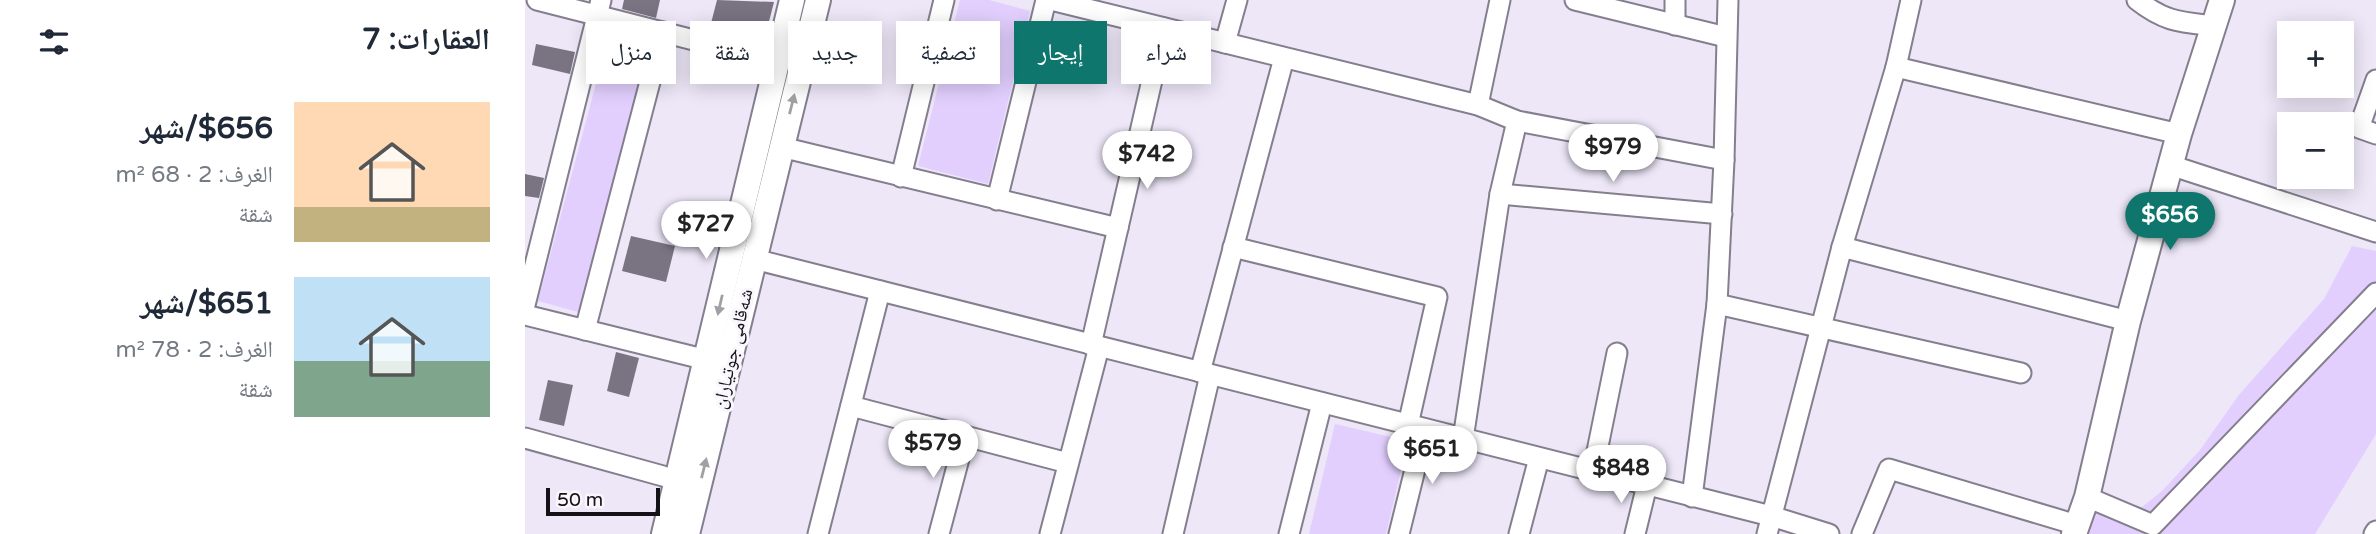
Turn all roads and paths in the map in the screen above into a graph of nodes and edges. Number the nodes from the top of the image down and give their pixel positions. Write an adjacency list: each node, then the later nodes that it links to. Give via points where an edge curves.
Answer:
1 (537, 0): 14 (street)
2 (792, 0): 24 (main road, شەقامی جوتیاران)
3 (818, 0): 33 (main road, شەقامی جوتیاران, one-way to 3)
4 (944, 0): 36 (street)
5 (1049, 0): 16 (street); 38 (street)
6 (1237, 0): 22 (street)
7 (1500, 0): 29 (street)
8 (1575, 0): 17 (street)
9 (1675, 0): 17 (street)
10 (1728, 0): 20 (street)
11 (1911, 0): 25 (street)
12 (2137, 0): 18 (street, via 2168,20)
13 (2222, 0): 18 (main road)
14 (600, 8): 15 (street); 48 (street)
15 (634, 21)
16 (1135, 21)
17 (1675, 25): 20 (street)
18 (2215, 26): 31 (main road)
19 (676, 35): 24 (street)
20 (1726, 37): 34 (street)
21 (1211, 39): 22 (street)
22 (1226, 43): 23 (street)
23 (1284, 58): 29 (street); 42 (street)
24 (776, 61): 55 (main road, شەقامی جوتیاران, one-way to 55)
25 (1896, 68): 31 (street); 43 (street)
26 (649, 84): 52 (street)
27 (1151, 84): 40 (street)
28 (2374, 89): 32 (street, via 2359,128)
29 (1478, 106): 30 (street)
30 (1517, 121): 34 (street); 37 (street)
31 (2179, 134): 35 (main road)
32 (2376, 134)
33 (781, 147): 36 (street); 44 (main road, شەقامی جوتیاران)
34 (1724, 160): 39 (street)
35 (2170, 164): 41 (street); 50 (main road)
36 (901, 177): 38 (street)
37 (1500, 194): 39 (street); 63 (street)
38 (997, 200): 40 (street)
39 (1722, 214): 47 (street)
40 (1118, 228): 53 (street)
41 (2376, 232)
42 (1233, 247): 56 (street); 60 (street, via 1437,297)
43 (1842, 247): 50 (street); 51 (street)
44 (754, 259): 45 (street); 74 (main road, شەقامی جوتیاران, one-way to 44)
45 (880, 291): 53 (street); 59 (street)
46 (2376, 293): 70 (street, via 2153,525)
47 (1717, 304): 51 (street); 69 (street)
48 (525, 305)
49 (525, 315): 52 (street)
50 (2128, 321): 70 (main road)
51 (1822, 327): 57 (street); 71 (street)
52 (585, 330): 55 (street)
53 (1095, 346): 56 (street); 65 (street)
54 (1617, 353): 66 (street)
55 (707, 360): 67 (main road, شەقامی جوتیاران)
56 (1205, 373): 58 (street); 78 (street)
57 (2021, 373)
58 (1322, 403): 60 (street); 79 (street)
59 (851, 406): 61 (street); 75 (street)
60 (1417, 427): 63 (street); 80 (street)
61 (965, 436): 65 (street); 76 (street)
62 (525, 438): 67 (street)
63 (1464, 439): 64 (street)
64 (1539, 458): 66 (street); 81 (street)
65 (1068, 463): 77 (street)
66 (1593, 471): 68 (street)
67 (678, 482): 73 (main road, شەقامی جوتیاران)
68 (1647, 485): 69 (street); 82 (street)
69 (1692, 497): 71 (street)
70 (2087, 497): 72 (main road)
71 (1769, 525): 83 (street)
72 (2076, 529): 84 (street, via 1889,469)
73 (664, 534)
74 (687, 534)
75 (818, 534)
76 (939, 534)
77 (1050, 534)
78 (1173, 534)
79 (1289, 534)
80 (1399, 534)
81 (1519, 534)
82 (1635, 534)
83 (1829, 534)
84 (1862, 534)

